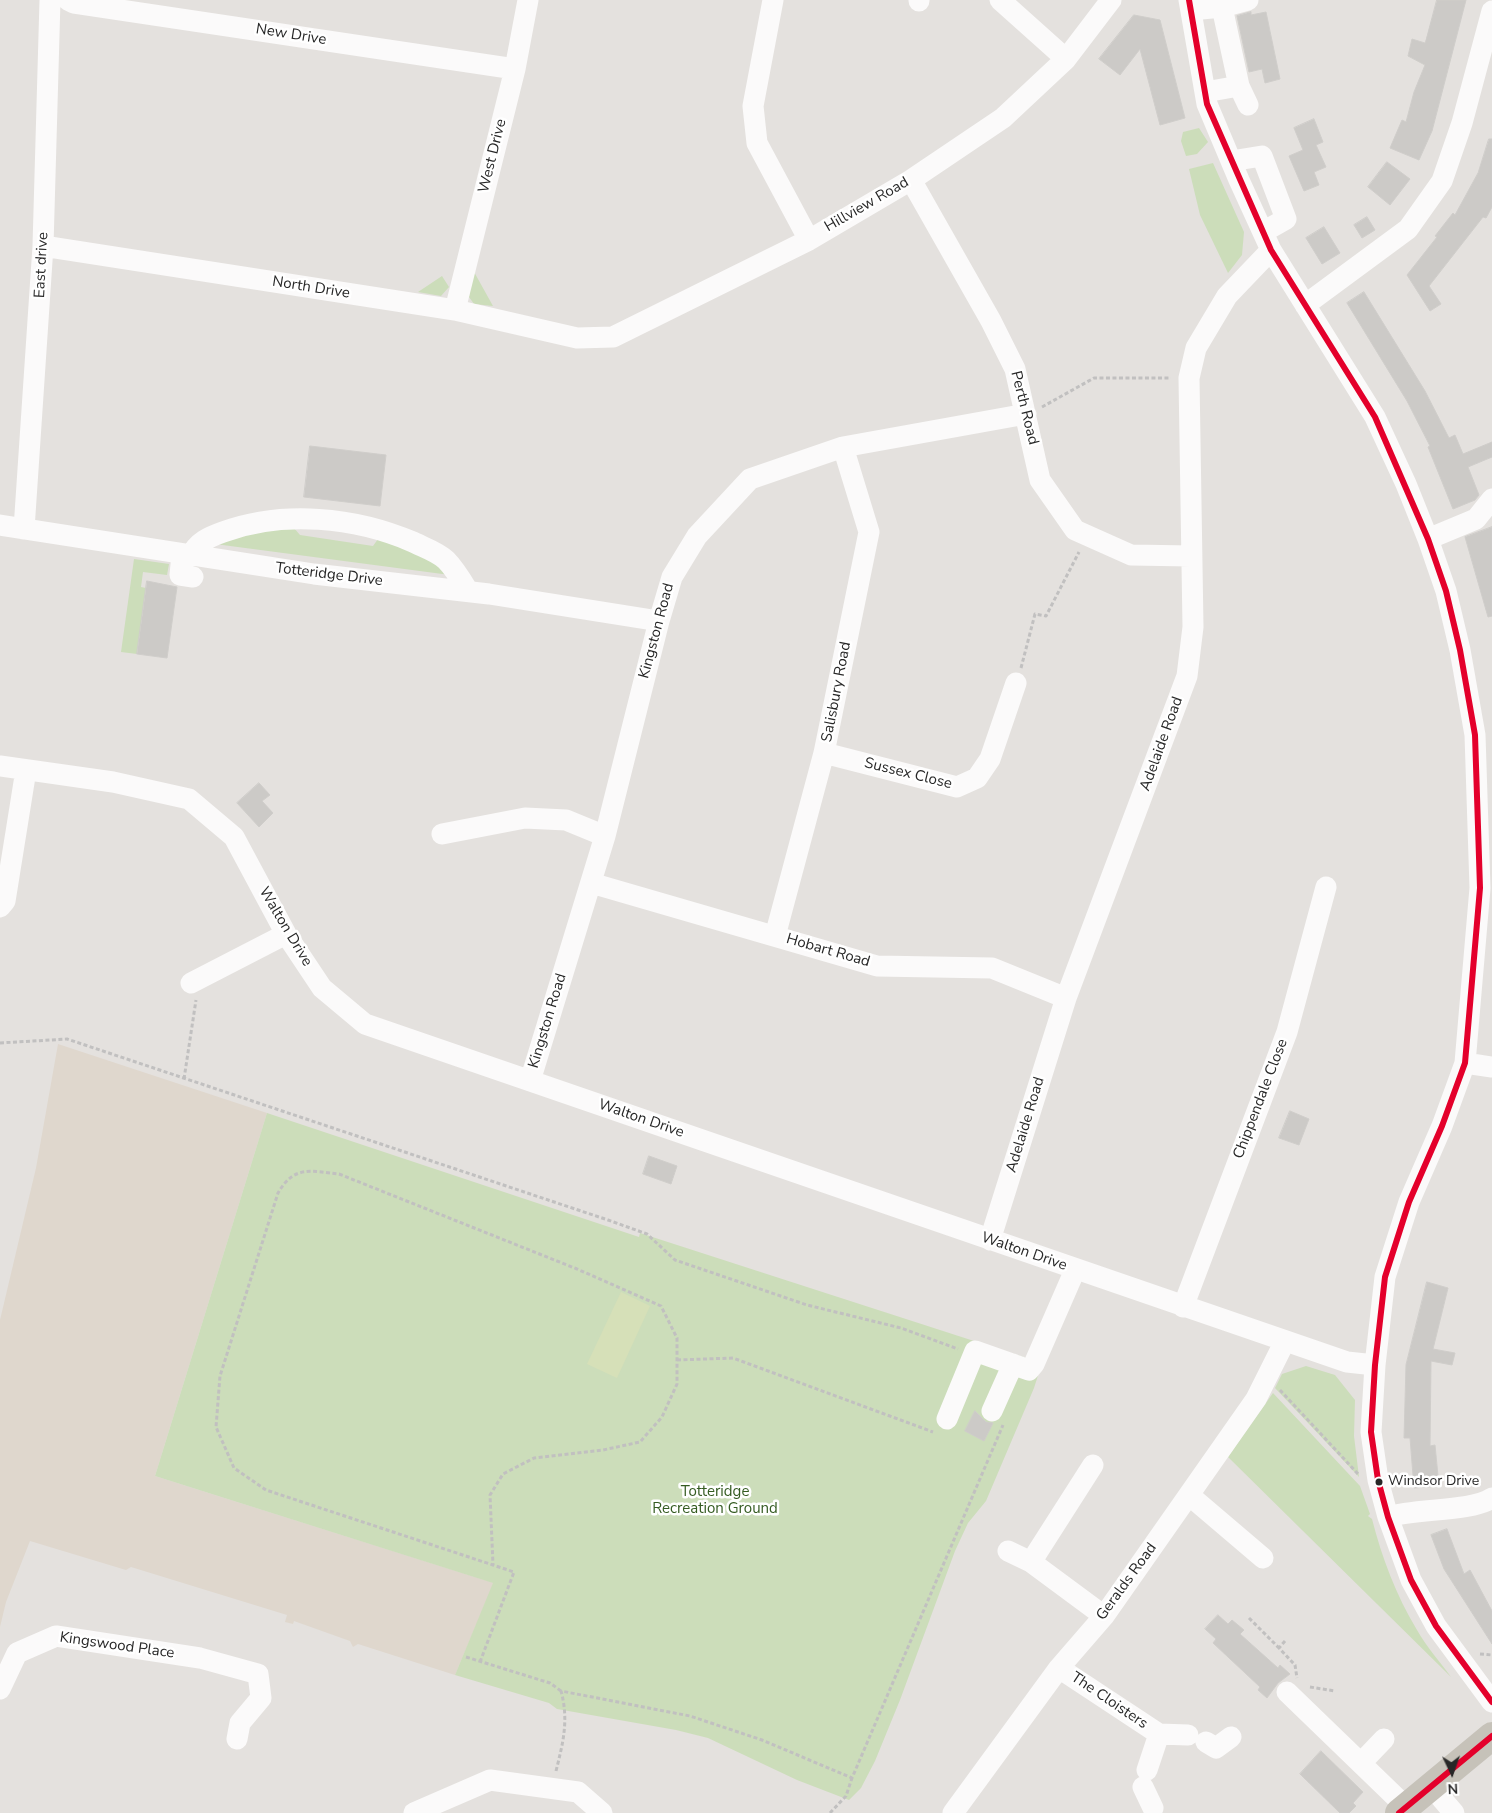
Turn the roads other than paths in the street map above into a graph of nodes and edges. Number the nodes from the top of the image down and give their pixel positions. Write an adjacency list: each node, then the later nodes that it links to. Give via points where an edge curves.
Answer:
1 (50, 0): 18 (street, East drive)
2 (68, 0): 12 (street, New Drive)
3 (528, 0): 12 (street, West Drive)
4 (773, 0): 16 (street, via 753,106 757,143)
5 (1000, 0): 11 (street)
6 (1111, 0): 11 (street, Hillview Road)
7 (1248, 0): 9 (street)
8 (1190, 5): 9 (street); 13 (street)
9 (1222, 7): 13 (street, via 1244,95)
10 (1492, 11): 19 (street, via 1462,123 1442,180 1408,229)
11 (1066, 59): 15 (street, Hillview Road, via 1003,118)
12 (515, 69): 20 (street, West Drive)
13 (1206, 92): 14 (street)
14 (1231, 161): 17 (street); 17 (street, Adelaide Road, via 1262,156 1286,219)
15 (911, 180): 16 (street, Hillview Road); 22 (street, Perth Road, via 1015,369)
16 (809, 240): 21 (street, Hillview Road, via 612,337)
17 (1267, 241): 19 (street); 28 (street, Adelaide Road, via 1227,296 1196,348 1189,378)
18 (43, 246): 20 (street, North Drive); 26 (street, East drive)
19 (1305, 304): 27 (street, via 1375,417)
20 (455, 310): 21 (street, North Drive)
21 (577, 338)
22 (1027, 415): 23 (street, Kingston Road); 28 (street, Perth Road, via 1040,480 1075,530 1131,555)
23 (843, 447): 31 (street, Kingston Road, via 750,479 697,536 672,577); 33 (street, Salisbury Road, via 869,532)
24 (1492, 499): 27 (street, via 1476,519)
25 (0, 525): 26 (street, Totteridge Drive)
26 (24, 529): 29 (street, Totteridge Drive)
27 (1428, 539): 45 (street, via 1446,590 1475,735 1480,888)
28 (1191, 556): 44 (street, Adelaide Road, via 1193,627 1187,676)
29 (189, 562): 30 (street, Totteridge Drive); 30 (street, via 195,547 234,528 269,520 330,520 374,528 446,559)
30 (468, 591): 31 (street, Totteridge Drive)
31 (659, 621): 37 (street, Kingston Road)
32 (1016, 683): 33 (street, Sussex Close, via 990,760 977,778 957,787)
33 (824, 753): 42 (street, Salisbury Road)
34 (0, 766): 35 (street, Walton Drive)
35 (26, 770): 40 (street, via 5,901); 41 (street, Walton Drive, via 113,782 189,799 234,837)
36 (442, 834): 37 (street, via 525,818 566,820)
37 (605, 836): 38 (street, Kingston Road)
38 (591, 883): 42 (street, Hobart Road); 47 (street, Kingston Road)
39 (1326, 887): 50 (street, Chippendale Close, via 1287,1032)
40 (0, 907)
41 (286, 934): 43 (street); 47 (street, Walton Drive, via 322,988 365,1024)
42 (775, 936): 44 (street, Hobart Road, via 877,966 992,968)
43 (195, 981)
44 (1066, 998): 48 (street, Adelaide Road)
45 (1465, 1063): 46 (street); 53 (street, via 1409,1202 1385,1277)
46 (1492, 1067)
47 (530, 1080): 48 (street, Walton Drive)
48 (990, 1240): 49 (street, Walton Drive)
49 (1075, 1270): 50 (street, Walton Drive); 52 (street, via 1034,1364 1028,1370)
50 (1183, 1307): 51 (street, Walton Drive)
51 (1285, 1341): 53 (street, Walton Drive, via 1347,1362); 57 (street, Geralds Road, via 1256,1399)
52 (1013, 1364): 54 (street); 55 (street, via 975,1351)
53 (1375, 1365): 59 (street, via 1371,1432 1378,1480)
54 (992, 1411)
55 (947, 1419)
56 (1093, 1465): 62 (street)
57 (1189, 1495): 61 (street); 63 (street, Geralds Road)
58 (1492, 1498): 59 (street, via 1486,1502)
59 (1388, 1517): 67 (street, via 1411,1580 1432,1618)
60 (1008, 1551): 62 (street)
61 (1263, 1558)
62 (1030, 1562): 63 (street)
63 (1104, 1616): 64 (street, Geralds Road)
64 (1059, 1668): 68 (street, The Cloisters); 79 (street, Geralds Road)
65 (0, 1689): 71 (street, Kingswood Place, via 17,1653 56,1636 200,1658 258,1674 262,1698 240,1723)
66 (1290, 1691): 73 (street)
67 (1492, 1702)
68 (1159, 1734): 70 (street, via 1197,1738 1216,1748); 75 (street, via 1145,1779)
69 (1492, 1736): 74 (main road)
70 (1231, 1737)
71 (237, 1739)
72 (1384, 1739): 73 (street)
73 (1360, 1763): 76 (street)
74 (1431, 1786): 76 (main road); 80 (street)
75 (1153, 1808)
76 (1402, 1810)
77 (414, 1813): 78 (street, via 490,1780 578,1792)
78 (602, 1813)
79 (953, 1813)
80 (1454, 1813)

